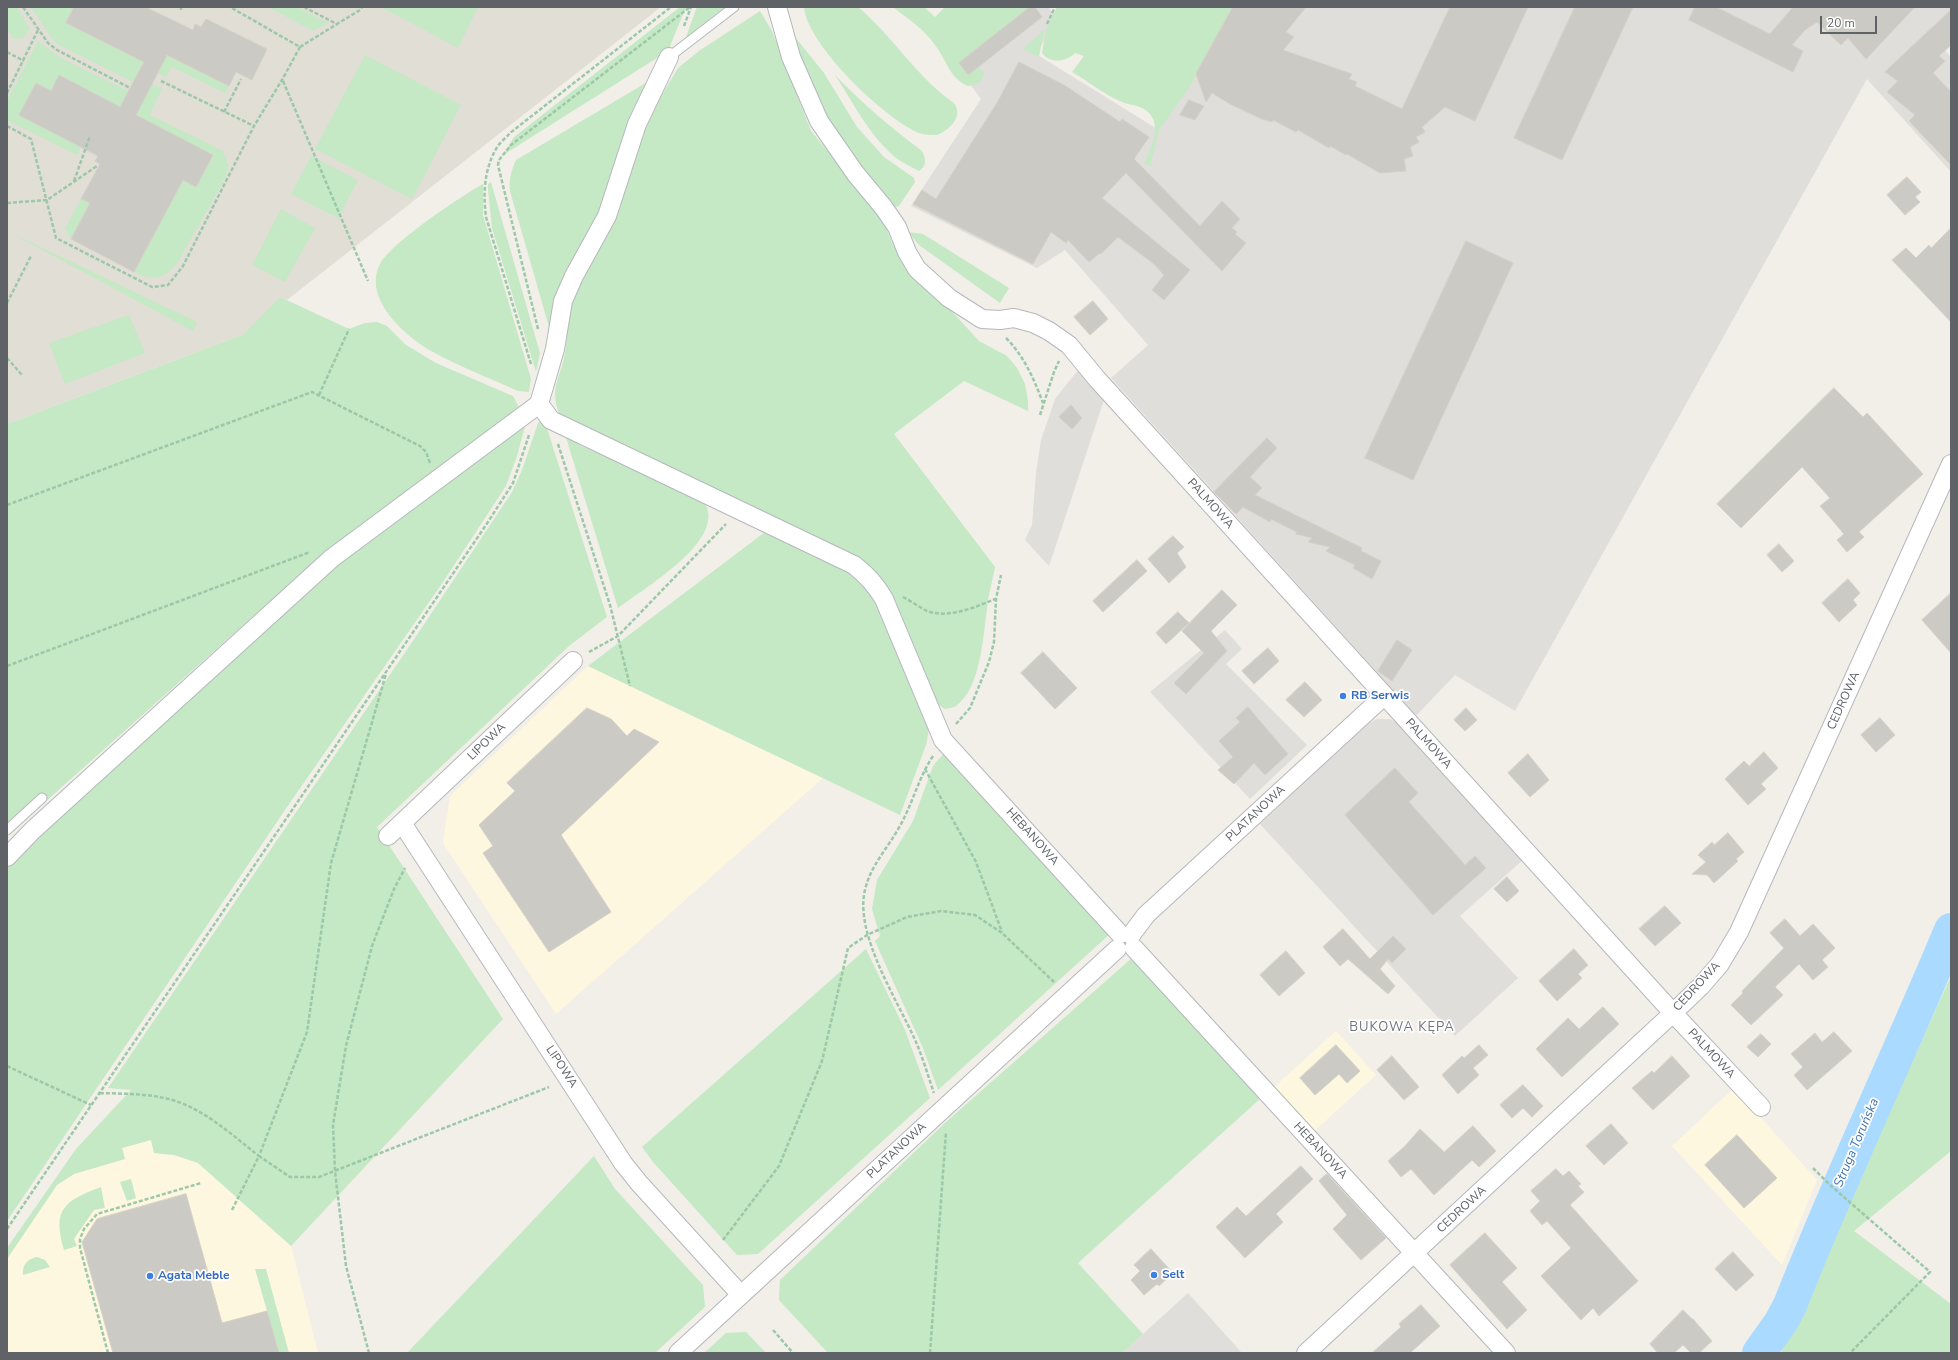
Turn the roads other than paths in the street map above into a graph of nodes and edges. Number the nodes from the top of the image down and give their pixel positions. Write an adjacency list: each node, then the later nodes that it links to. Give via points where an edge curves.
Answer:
1 (734, 7): 3 (lane)
2 (777, 7): 7 (street, PALMOWA, via 791,57 818,121 897,227 917,269 949,298 982,319 1014,318 1033,323 1049,330 1068,345)
3 (669, 57): 4 (street, via 637,124 607,216 574,276 563,302 555,349)
4 (539, 404): 12 (street, via 332,558 33,830); 13 (street, HEBANOWA, via 551,420 854,565 878,586 943,740)
5 (1951, 464): 14 (street, CEDROWA, via 1739,932 1720,964)
6 (573, 661): 9 (street, LIPOWA)
7 (1384, 696): 13 (street, PLATANOWA, via 1146,915); 14 (street, PALMOWA)
8 (42, 798): 10 (lane)
9 (402, 823): 11 (street, LIPOWA); 17 (street, LIPOWA, via 623,1162)
10 (7, 830)
11 (388, 836)
12 (7, 857)
13 (1126, 942): 16 (street, HEBANOWA); 17 (street, PLATANOWA)
14 (1673, 1013): 15 (street, PALMOWA); 16 (street, CEDROWA)
15 (1761, 1107)
16 (1414, 1254): 19 (street, CEDROWA); 20 (street, HEBANOWA)
17 (741, 1295): 18 (street, PLATANOWA)
18 (678, 1353)
19 (1306, 1353)
20 (1506, 1353)

